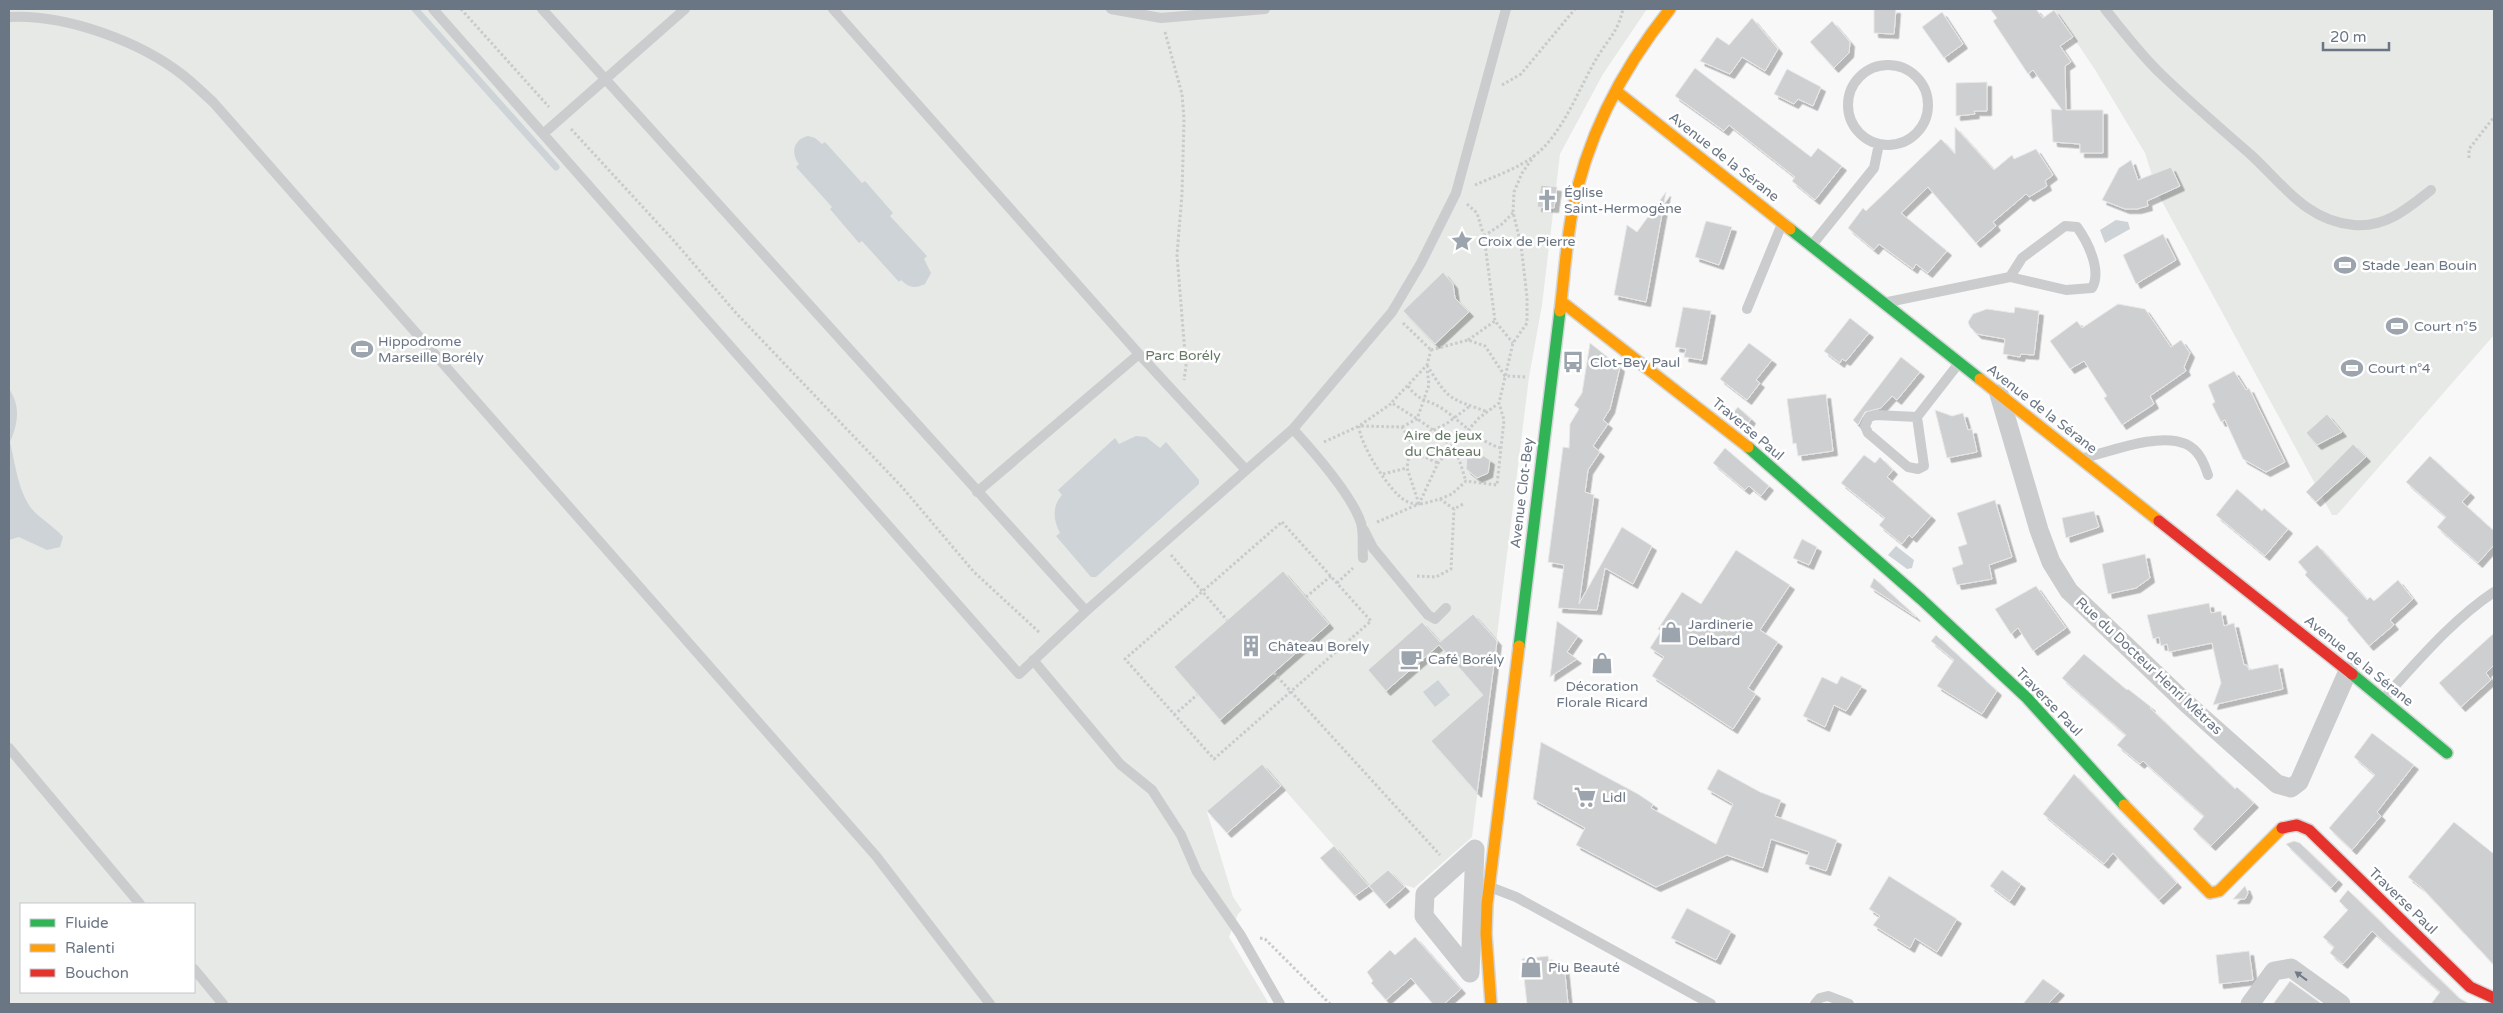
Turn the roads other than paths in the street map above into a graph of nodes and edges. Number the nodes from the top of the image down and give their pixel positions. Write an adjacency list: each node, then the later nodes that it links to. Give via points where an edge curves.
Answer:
1 (432, 9): 13 (lane)
2 (542, 9): 11 (lane)
3 (685, 9): 11 (lane)
4 (834, 9): 22 (lane)
5 (1111, 9): 6 (lane, via 1161,18)
6 (1265, 9)
7 (1506, 9): 26 (lane, via 1456,193 1422,263 1392,312)
8 (1670, 9): 12 (street, Avenue Clot-Bey)
9 (2104, 9): 15 (lane, via 2160,74 2306,207 2332,221 2356,226 2381,223 2398,215)
10 (9, 18): 47 (lane, via 27,16 72,24 106,35 163,62 213,102 876,856)
11 (606, 79): 13 (lane); 30 (lane)
12 (1616, 91): 16 (street, Avenue de la Sérane); 19 (street, Avenue Clot-Bey, via 1591,144 1578,185)
13 (543, 134): 36 (lane, via 1019,674)
14 (1879, 144): 14 (lane, via 1895,145 1910,139 1928,114 1928,98 1922,83 1912,72 1897,65 1881,65 1866,70 1855,81 1848,96 1848,112 1853,126 1864,138); 17 (lane, via 1874,168)
15 (2432, 190)
16 (1782, 223): 17 (street, Avenue de la Sérane); 21 (lane)
17 (1812, 246): 20 (street, Avenue de la Sérane)
18 (2010, 277): 18 (lane, via 2066,290 2092,288 2097,279 2082,234 2077,227 2070,226 2064,226 2022,258); 20 (lane)
19 (1562, 302): 42 (street, Avenue Clot-Bey); 45 (street, Traverse Paul, via 1737,437 1921,599 2028,698 2109,789 2210,893 2220,891 2277,831 2289,824 2300,825 2309,830 2470,987)
20 (1885, 302): 23 (street, Avenue de la Sérane)
21 (1747, 309)
22 (1139, 354): 28 (lane); 30 (lane)
23 (1959, 362): 24 (street, Avenue de la Sérane); 25 (lane)
24 (1999, 394): 27 (street, Avenue de la Sérane); 37 (street, Rue du Docteur Henri Métras, via 2039,530 2051,562 2069,591 2276,784 2291,788 2299,782)
25 (1916, 417): 25 (lane, via 1876,415 1869,417 1865,426 1868,433 1908,467 1918,470 1924,466 1924,458)
26 (1292, 430): 28 (lane); 31 (lane, via 1310,448 1354,508)
27 (2080, 459): 29 (lane, via 2159,439 2187,444 2200,456); 37 (street, Avenue de la Sérane)
28 (1246, 470): 35 (lane)
29 (2208, 475)
30 (977, 492): 35 (lane)
31 (1361, 525): 32 (lane); 34 (lane, via 1373,548 1428,615 1435,618)
32 (1363, 558)
33 (2494, 592): 38 (lane, via 2430,648)
34 (1446, 608)
35 (1086, 612): 36 (lane)
36 (1033, 660): 48 (lane, via 1120,764 1152,790 1181,835 1197,872 1240,934)
37 (2348, 671): 38 (street, Avenue de la Sérane)
38 (2383, 699): 40 (street, Avenue de la Sérane)
39 (9, 748): 43 (lane)
40 (2447, 752)
41 (1449, 864): 42 (lane); 42 (street, via 1475,849); 42 (street, via 1425,894 1424,916 1470,973)
42 (1481, 888): 49 (street, Avenue Clot-Bey, via 1487,904); 50 (lane, via 1516,897)
43 (139, 903)
44 (195, 970): 46 (lane)
45 (2494, 998)
46 (223, 1004)
47 (990, 1004)
48 (1280, 1004)
49 (1491, 1004)
50 (1711, 1004)
51 (1815, 1004): 52 (lane, via 1828,996)
52 (1850, 1004)
53 (2250, 1004): 54 (street, one-way to 53, via 2292,968 2274,971)
54 (2341, 1004)

